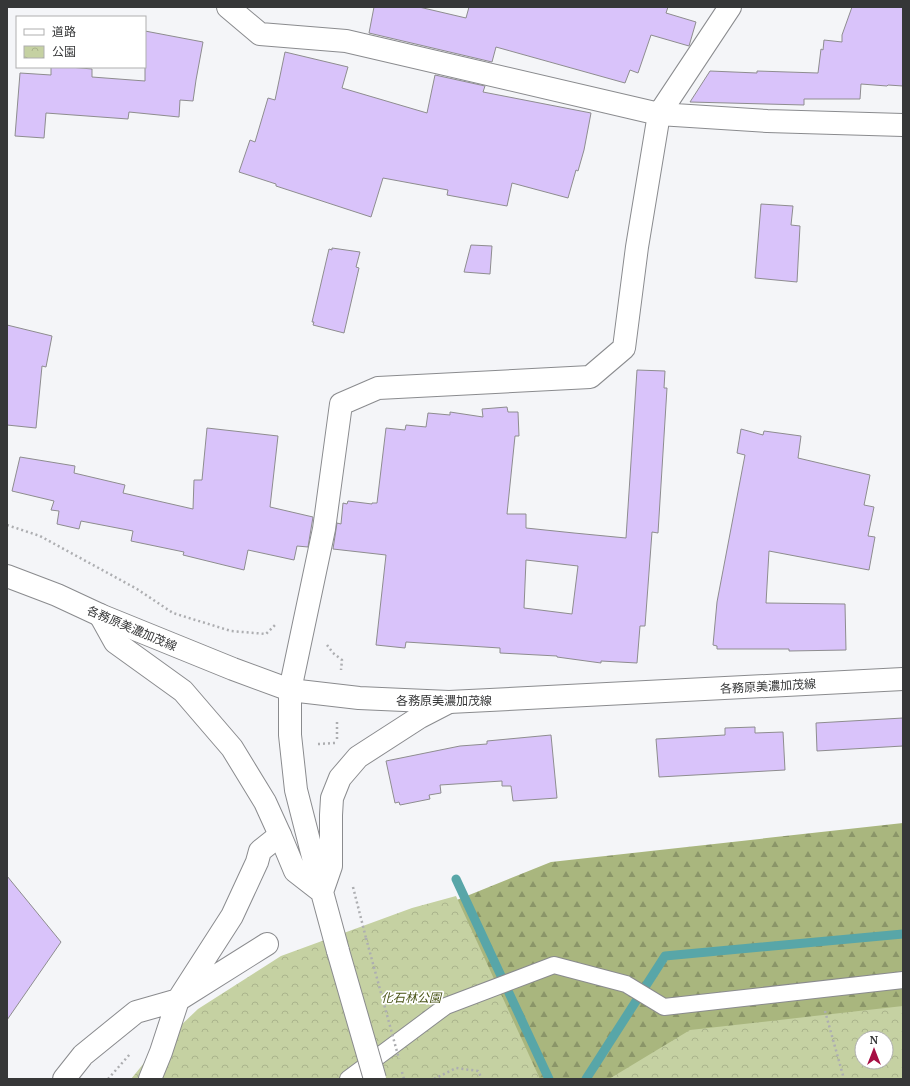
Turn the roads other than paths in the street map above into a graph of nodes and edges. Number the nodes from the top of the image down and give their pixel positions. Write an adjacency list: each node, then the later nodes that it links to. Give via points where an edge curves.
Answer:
1 (228, 7): 3 (street, via 260,34 346,41)
2 (730, 7): 3 (street)
3 (659, 114): 4 (street, via 767,121); 8 (street, via 637,247 624,348 590,377 378,388 341,404 324,529)
4 (903, 125)
5 (7, 576): 6 (street, 各務原美濃加茂線)
6 (100, 615): 8 (street, 各務原美濃加茂線); 10 (street, via 115,642 183,692 232,748 265,802)
7 (903, 679): 9 (street, 各務原美濃加茂線)
8 (290, 690): 9 (street, 各務原美濃加茂線, via 359,698); 11 (street, via 290,736 296,790)
9 (449, 702): 11 (street, via 420,717 358,757 340,778 332,798 331,866)
10 (280, 835): 11 (street, via 295,871); 14 (street, via 260,851 232,916)
11 (322, 892): 18 (street, bridge)
12 (267, 944): 14 (street)
13 (903, 980): 17 (lane, via 664,1007 626,984 554,965 446,1006)
14 (178, 1000): 15 (street, via 136,1012 83,1055); 16 (street)
15 (64, 1079)
16 (150, 1079)
17 (348, 1079)
18 (375, 1079)

